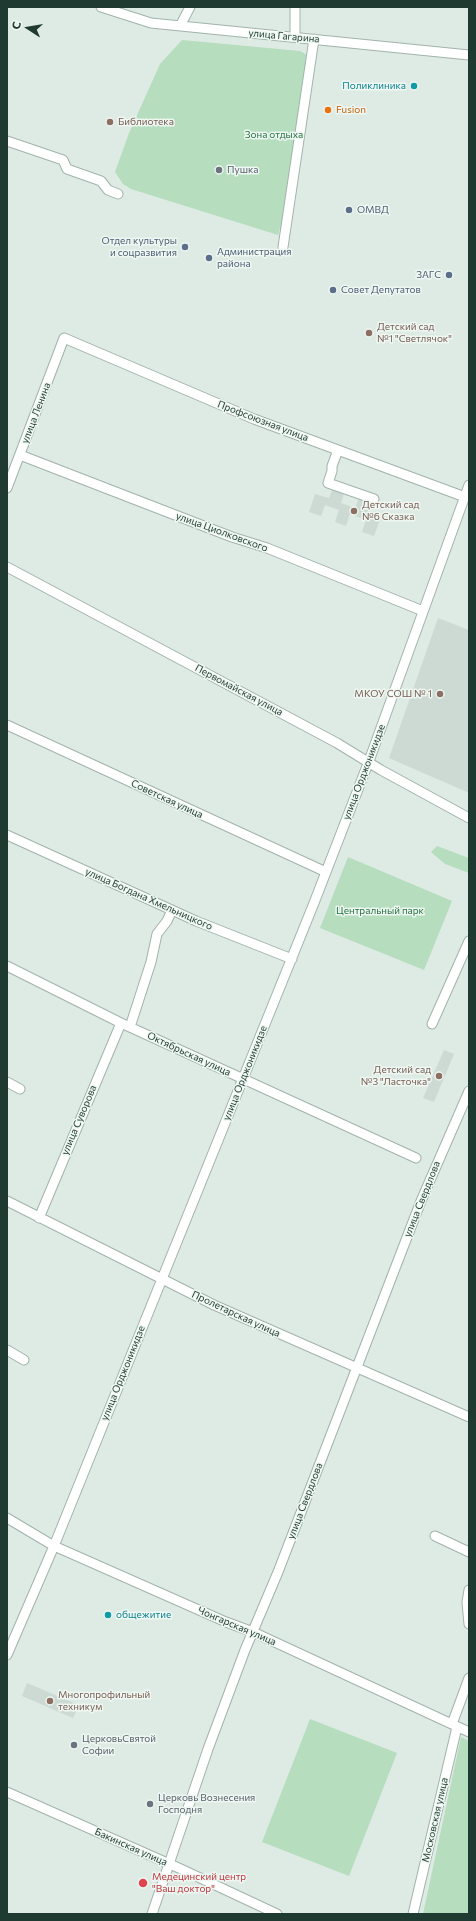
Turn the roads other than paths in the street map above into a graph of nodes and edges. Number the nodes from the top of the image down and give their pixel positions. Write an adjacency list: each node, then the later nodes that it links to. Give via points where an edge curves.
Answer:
1 (101, 7): 4 (street, улица Гагарина, via 151,23)
2 (190, 7): 4 (street)
3 (296, 7): 5 (street)
4 (180, 26): 5 (street, улица Гагарина)
5 (295, 37): 6 (street, улица Гагарина)
6 (314, 39): 7 (street, улица Гагарина); 10 (street)
7 (469, 55)
8 (7, 141): 9 (street, via 63,160 67,169 101,181 108,190)
9 (118, 194)
10 (283, 247)
11 (64, 338): 12 (street, Профсоюзная улица, via 254,419); 13 (street, улица Ленина)
12 (338, 450): 16 (street, Профсоюзная улица); 17 (street, via 328,482)
13 (20, 454): 15 (street, улица Ленина); 19 (street, улица Циолковского, via 232,537 267,548)
14 (469, 485): 16 (street, улица Орджоникидзе)
15 (7, 488)
16 (465, 497): 19 (street, улица Орджоникидзе)
17 (374, 499)
18 (7, 567): 21 (street, Первомайская улица)
19 (423, 611): 21 (street, улица Орджоникидзе)
20 (7, 725): 24 (street, Советская улица)
21 (369, 761): 22 (street, Первомайская улица); 24 (street, улица Орджоникидзе)
22 (469, 818)
23 (7, 835): 25 (street, улица Богдана Хмельницкого)
24 (326, 872): 27 (street, улица Орджоникидзе)
25 (172, 910): 27 (street, улица Богдана Хмельницкого); 31 (street, via 157,934 151,962)
26 (469, 941): 30 (street)
27 (292, 959): 32 (street, улица Орджоникидзе)
28 (7, 966): 29 (street, Октябрьская улица)
29 (121, 1023): 31 (street, Октябрьская улица); 38 (street, улица Суворова)
30 (432, 1024)
31 (130, 1027): 32 (street, Октябрьская улица)
32 (242, 1079): 36 (street, Октябрьская улица); 39 (street, улица Орджоникидзе)
33 (7, 1082): 34 (street)
34 (20, 1089)
35 (469, 1091): 42 (street, улица Свердлова, via 421,1201)
36 (416, 1158)
37 (7, 1201): 38 (street, Пролетарская улица)
38 (39, 1218): 39 (street, Пролетарская улица)
39 (162, 1278): 42 (street, Пролетарская улица, via 253,1323); 46 (street, улица Орджоникидзе)
40 (7, 1350): 41 (street)
41 (24, 1360)
42 (357, 1367): 43 (street, Пролетарская улица); 50 (street, улица Свердлова)
43 (469, 1417)
44 (7, 1518): 46 (street, Чонгарская улица)
45 (435, 1536): 47 (street)
46 (54, 1546): 50 (street, Чонгарская улица); 51 (street, улица Орджоникидзе)
47 (469, 1552)
48 (469, 1590): 49 (street)
49 (469, 1624)
50 (253, 1632): 53 (street, Чонгарская улица); 56 (street, улица Свердлова)
51 (7, 1655)
52 (469, 1678): 53 (street, Московская улица)
53 (455, 1726): 54 (street, Чонгарская улица); 59 (street, Московская улица)
54 (469, 1732)
55 (7, 1792): 56 (street, Бакинская улица)
56 (168, 1863): 57 (street, улица Свердлова); 58 (street, Бакинская улица)
57 (152, 1914)
58 (277, 1914)
59 (414, 1914)

